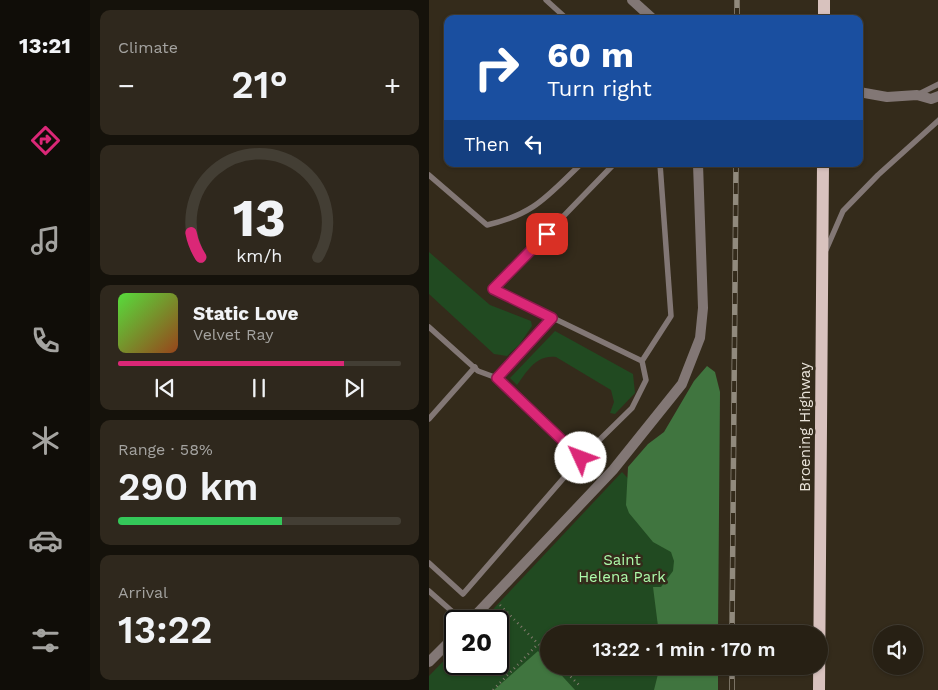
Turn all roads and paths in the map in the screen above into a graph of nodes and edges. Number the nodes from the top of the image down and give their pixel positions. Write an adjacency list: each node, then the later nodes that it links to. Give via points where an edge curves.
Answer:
1 (546, 0): 4 (lane)
2 (632, 0): 5 (street)
3 (824, 0): 6 (main road)
4 (563, 15)
5 (649, 15)
6 (824, 15)
7 (938, 84): 9 (lane)
8 (863, 93): 9 (street, via 887,97)
9 (917, 95): 10 (street, via 931,99)
10 (938, 96)
11 (938, 120): 18 (lane, via 843,211)
12 (578, 167): 17 (lane, via 534,208 509,220 487,225)
13 (611, 167): 19 (lane, via 493,289)
14 (660, 167): 21 (lane, via 671,316)
15 (698, 167): 28 (street, via 703,308 700,338 682,384 613,470)
16 (823, 167): 18 (main road, Broening Highway)
17 (429, 175)
18 (823, 257): 37 (main road, Broening Highway)
19 (552, 318): 21 (lane); 23 (lane)
20 (429, 326): 22 (lane)
21 (642, 361): 25 (lane, via 646,380 632,408)
22 (475, 367): 23 (lane); 24 (lane)
23 (497, 378): 25 (lane)
24 (429, 419)
25 (581, 458): 26 (lane, via 463,594)
26 (429, 563)
27 (429, 591): 29 (lane)
28 (496, 593): 30 (street); 31 (path, via 504,600 500,605)
29 (451, 610)
30 (480, 610)
31 (539, 644): 36 (path)
32 (444, 647): 33 (street)
33 (429, 662)
34 (570, 675): 35 (path)
35 (580, 686)
36 (493, 690)
37 (819, 690)

